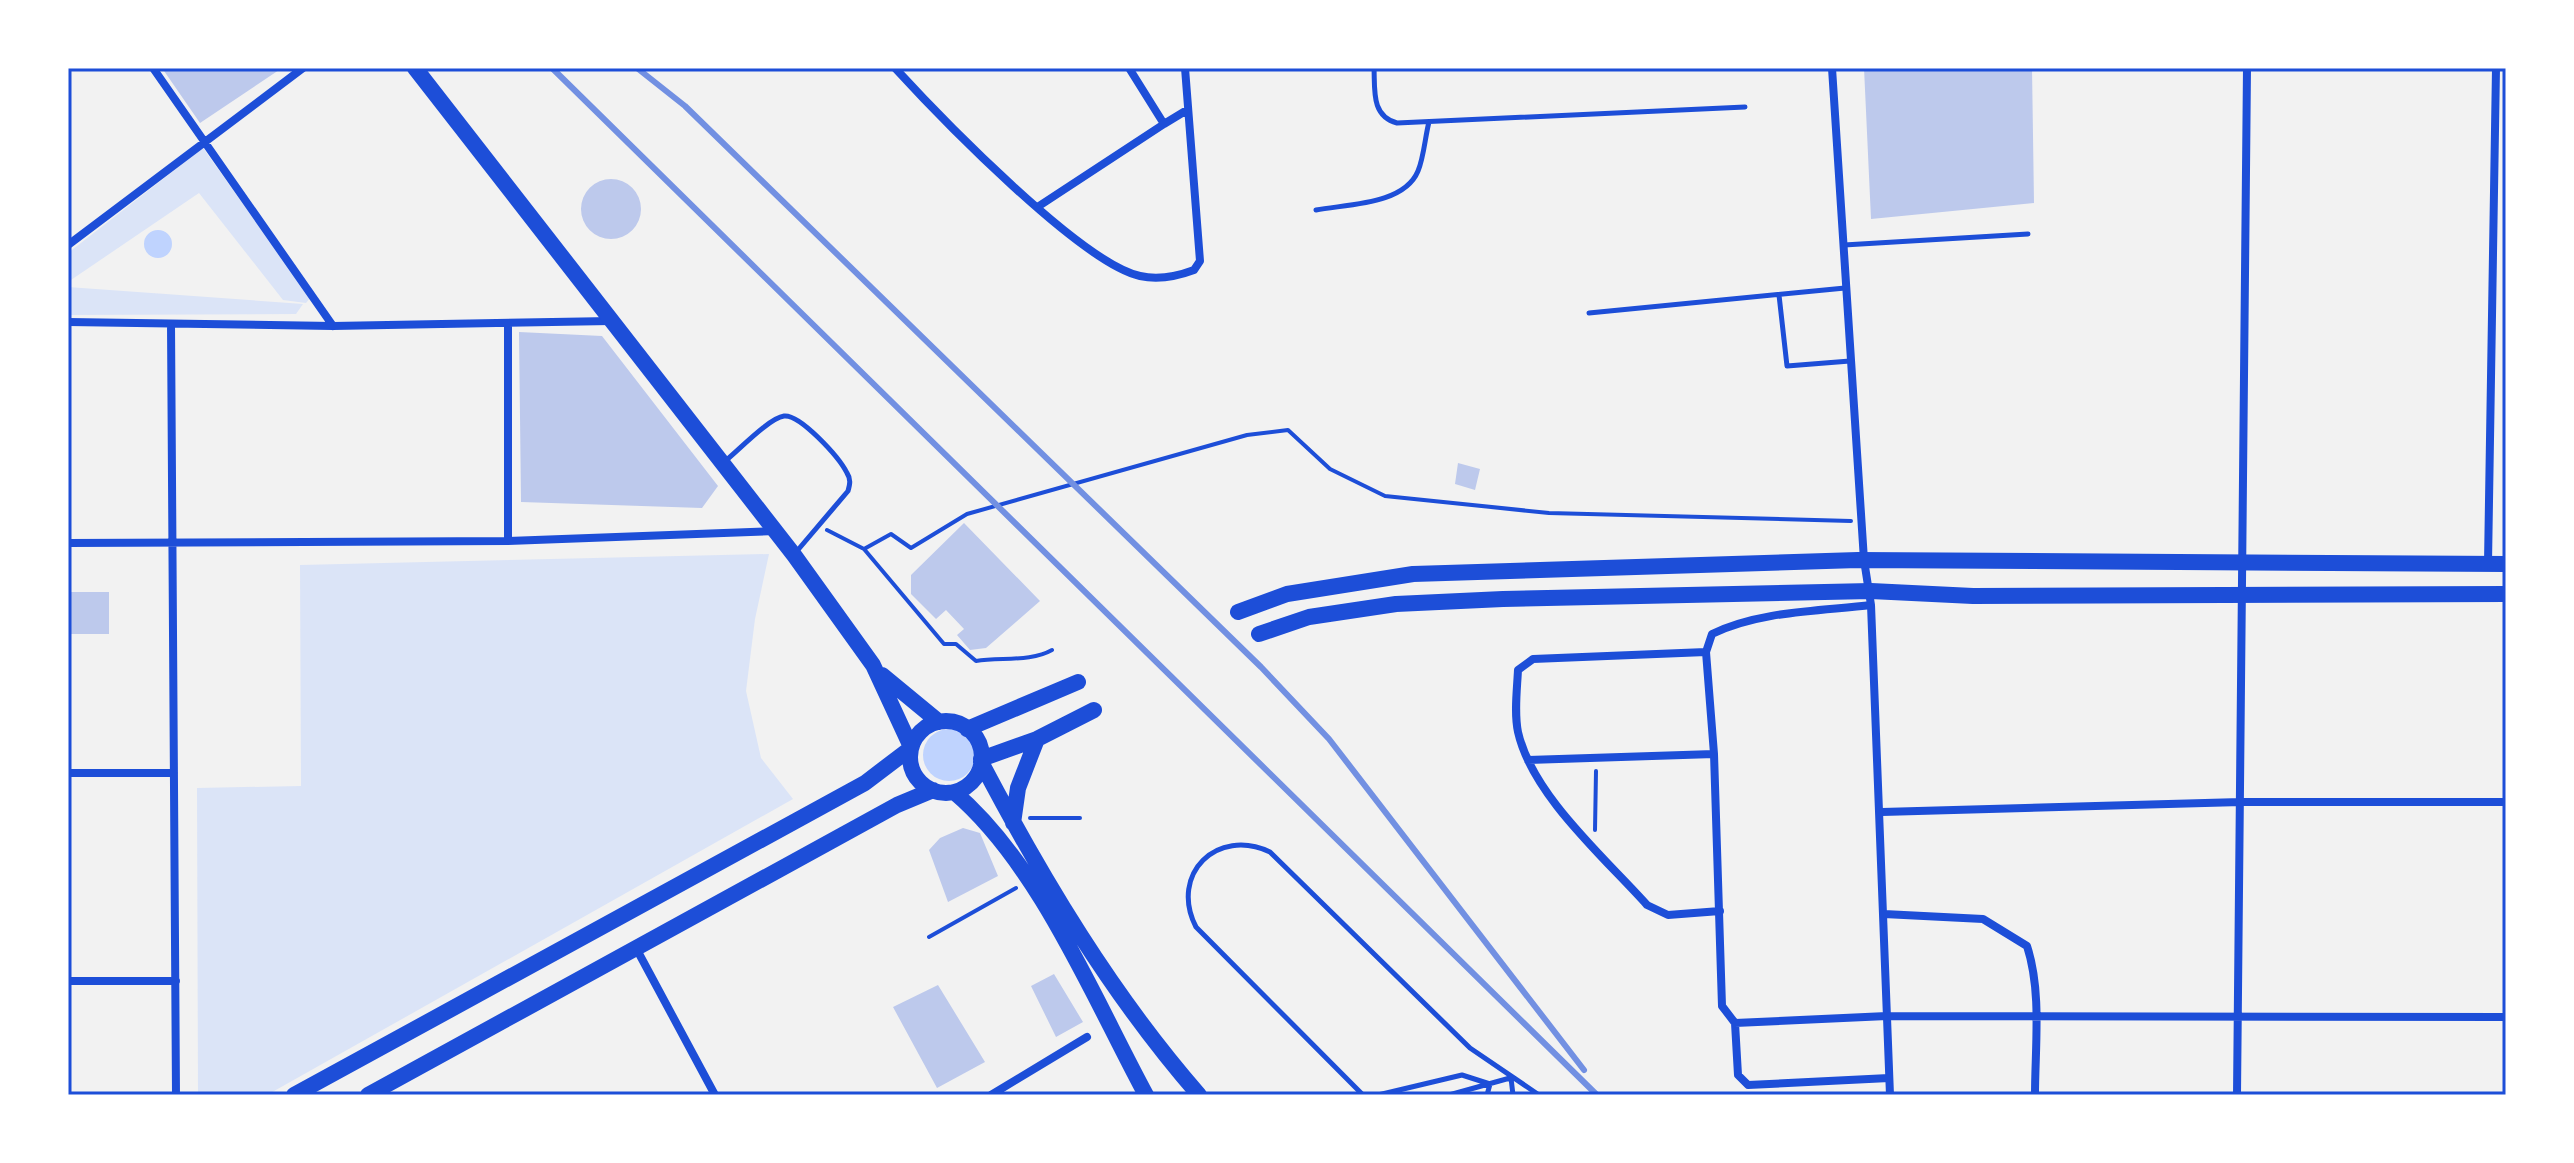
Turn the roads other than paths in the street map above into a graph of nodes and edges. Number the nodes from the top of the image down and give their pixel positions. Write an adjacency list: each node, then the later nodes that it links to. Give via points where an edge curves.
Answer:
1 (153, 68): 15 (street)
2 (303, 68): 15 (street)
3 (415, 68): 26 (main road)
4 (895, 68): 16 (street, via 942,119)
5 (1129, 68): 14 (street)
6 (1185, 68): 12 (street)
7 (1374, 68): 13 (lane, via 1378,111 1387,121)
8 (1832, 68): 22 (street)
9 (2247, 68): 39 (street)
10 (2496, 68): 19 (street)
11 (1745, 107): 13 (lane)
12 (1187, 110): 14 (street); 16 (street, via 1200,261 1194,270 1139,276 1075,239)
13 (1429, 122): 17 (lane, via 1418,171 1406,188)
14 (1164, 124): 16 (street)
15 (203, 140): 21 (street); 30 (street)
16 (1039, 206)
17 (1316, 210)
18 (2028, 234): 22 (lane)
19 (2496, 240): 20 (street); 41 (street)
20 (2506, 241)
21 (68, 245)
22 (1843, 245): 23 (street)
23 (1845, 288): 24 (lane); 31 (street)
24 (1779, 294): 25 (lane); 31 (lane, via 1787,366)
25 (1589, 313)
26 (612, 321): 28 (street); 32 (main road)
27 (68, 322): 29 (street)
28 (508, 323): 30 (street); 34 (street)
29 (171, 324): 30 (street); 36 (street)
30 (333, 326)
31 (1850, 361): 38 (street)
32 (721, 465): 33 (main road); 37 (lane, via 774,419 785,416 801,420 845,470 848,491)
33 (776, 531): 34 (street); 37 (main road)
34 (508, 541): 36 (street)
35 (68, 543): 36 (street)
36 (172, 545): 59 (street)
37 (794, 555): 48 (main road)
38 (1864, 560): 39 (main road); 44 (street); 45 (main road, via 1413,574 1287,594)
39 (2243, 560): 41 (main road); 43 (street)
40 (2506, 564): 41 (main road)
41 (2488, 565)
42 (2506, 594): 43 (main road)
43 (2243, 596): 44 (main road); 62 (street)
44 (1871, 598): 46 (main road, via 1396,604 1309,617); 47 (street, via 1725,627 1712,634); 64 (street)
45 (1238, 612)
46 (1259, 634)
47 (1706, 652): 55 (street); 56 (street, via 1524,663 1518,670 1517,710)
48 (873, 665): 51 (main road); 54 (main road)
49 (1078, 682): 52 (main road)
50 (1094, 710): 53 (main road)
51 (939, 722): 52 (main road); 54 (main road, via 922,730)
52 (967, 729): 57 (main road, via 978,742)
53 (1037, 739): 57 (main road); 65 (main road, via 1018,788)
54 (911, 748): 60 (main road, via 917,778); 81 (main road, via 865,783)
55 (1714, 754): 56 (street); 66 (street)
56 (1528, 760): 66 (street, via 1548,794 1647,905 1668,915)
57 (981, 761): 61 (main road, via 972,781); 65 (main road)
58 (68, 773): 59 (street)
59 (174, 773): 70 (street)
60 (933, 790): 61 (main road); 68 (main road)
61 (954, 792): 85 (main road, via 992,826 1029,881)
62 (2241, 802): 63 (street); 64 (street); 71 (street)
63 (2506, 802)
64 (1882, 812): 67 (street)
65 (1021, 820): 86 (main road, via 1084,945)
66 (1720, 911): 75 (street, via 1722,1006)
67 (1884, 914): 72 (street); 73 (street, via 1983,919 1998,926 2027,946)
68 (636, 948): 82 (main road); 83 (street)
69 (68, 981): 70 (street)
70 (176, 981): 80 (street)
71 (2235, 1015): 73 (street); 74 (street); 95 (street)
72 (1887, 1016): 73 (street); 75 (street); 78 (street)
73 (2036, 1017): 94 (street)
74 (2506, 1017)
75 (1735, 1023): 78 (street, via 1738,1075 1748,1085)
76 (1087, 1037): 84 (street)
77 (1511, 1077): 79 (lane); 87 (lane, via 1448,1028 1270,852 1245,844 1218,849 1191,878 1188,903 1196,927); 91 (lane); 92 (lane)
78 (1889, 1078): 93 (street)
79 (1490, 1084): 88 (lane, via 1462,1075); 89 (lane); 90 (lane)
80 (176, 1095)
81 (294, 1095)
82 (368, 1095)
83 (715, 1095)
84 (991, 1095)
85 (1146, 1095)
86 (1199, 1095)
87 (1363, 1095)
88 (1378, 1095)
89 (1449, 1095)
90 (1487, 1095)
91 (1513, 1095)
92 (1539, 1095)
93 (1890, 1095)
94 (2035, 1095)
95 (2237, 1095)

